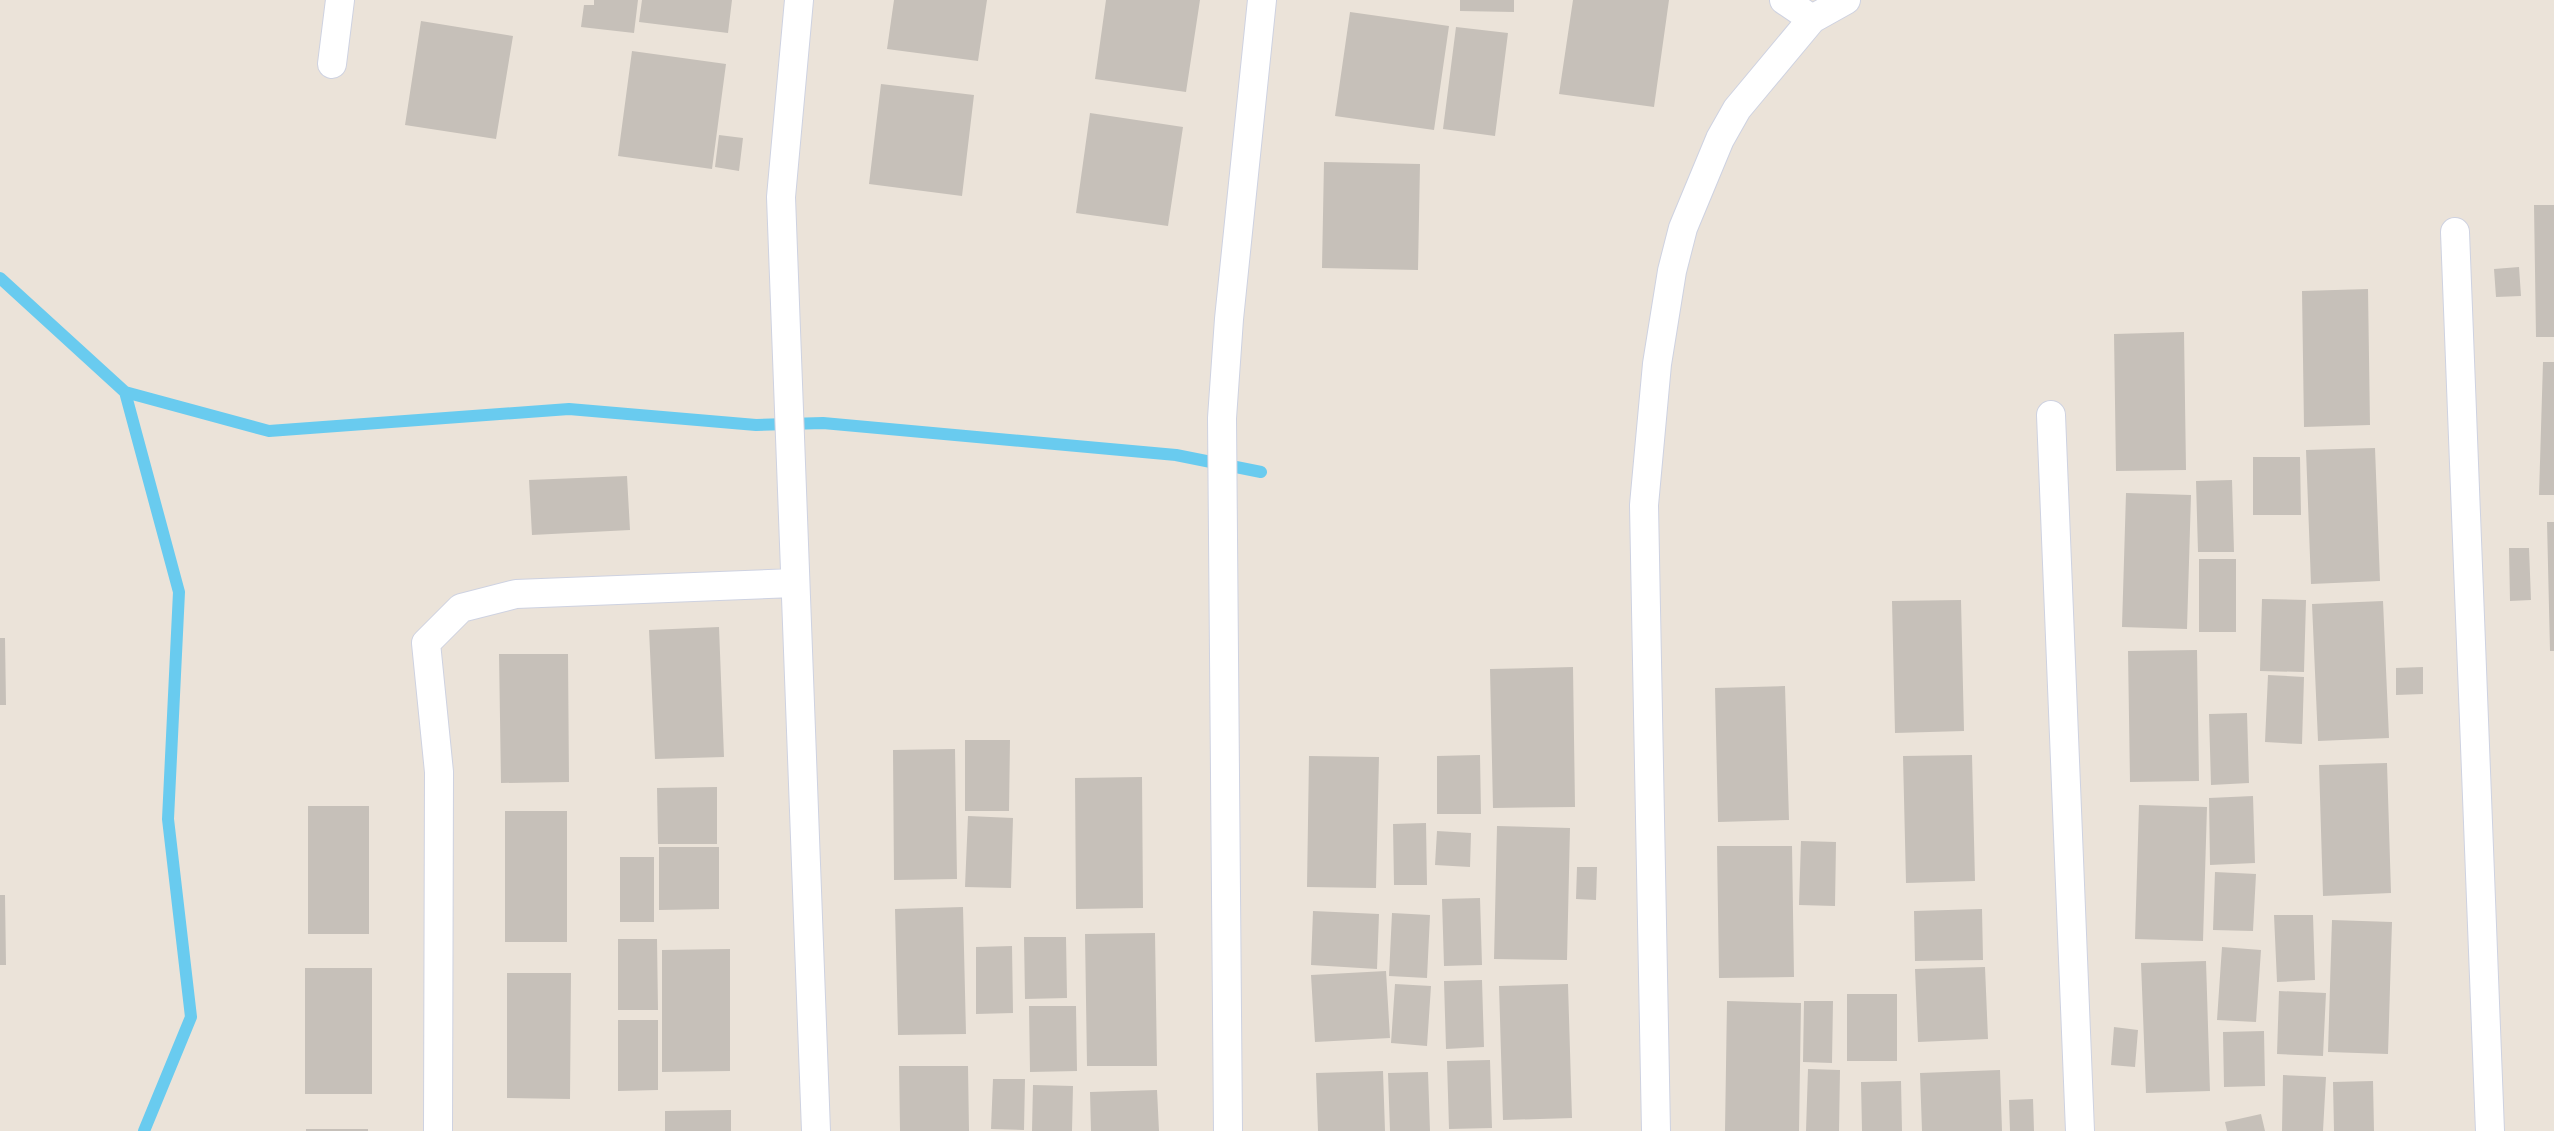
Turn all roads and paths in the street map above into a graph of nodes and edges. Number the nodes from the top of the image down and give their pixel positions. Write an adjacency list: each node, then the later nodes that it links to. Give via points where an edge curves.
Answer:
1 (340, 0): 7 (street)
2 (799, 0): 10 (street, via 781,197)
3 (1262, 0): 13 (street, via 1222,418)
4 (1784, 0): 6 (street)
5 (1846, 0): 6 (street)
6 (1812, 19): 14 (street, via 1737,109 1720,139 1682,228 1657,364 1644,504)
7 (332, 64)
8 (2455, 232): 16 (street)
9 (2051, 415): 15 (street)
10 (794, 583): 11 (street, via 516,594 461,608 426,643 439,772); 12 (street)
11 (438, 1131)
12 (816, 1131)
13 (1228, 1131)
14 (1656, 1131)
15 (2080, 1131)
16 (2490, 1131)

